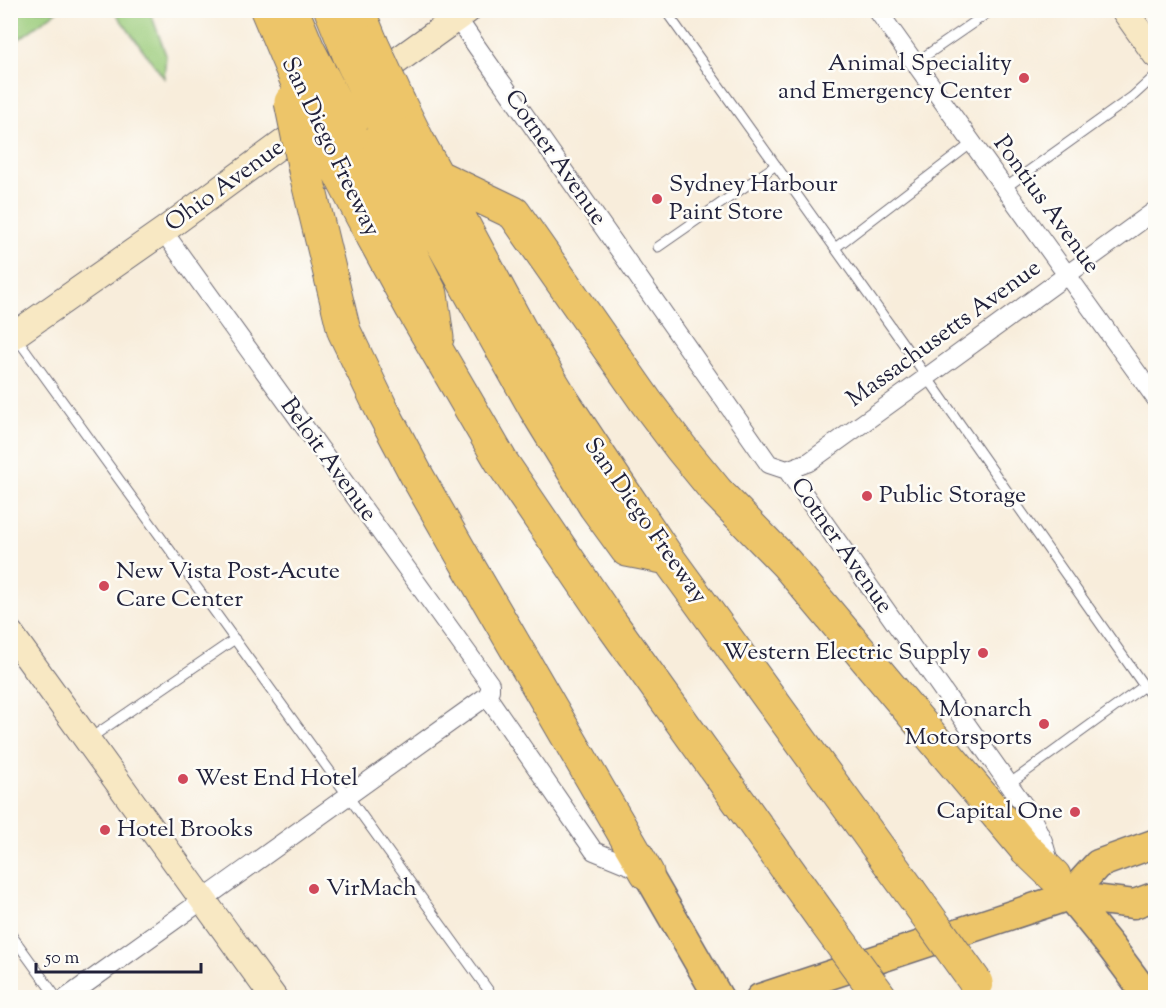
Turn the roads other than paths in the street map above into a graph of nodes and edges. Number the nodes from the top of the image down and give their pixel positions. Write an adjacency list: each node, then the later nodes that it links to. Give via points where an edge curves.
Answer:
1 (267, 10): 14 (highway, San Diego Freeway)
2 (292, 10): 14 (highway, via 308,49)
3 (331, 10): 11 (highway)
4 (358, 10): 11 (highway, San Diego Freeway)
5 (665, 10): 18 (lane)
6 (877, 10): 12 (street, Pontius Avenue)
7 (1124, 10): 10 (street)
8 (988, 12): 12 (lane)
9 (463, 14): 22 (street, Ohio Avenue); 29 (street, Cotner Avenue, via 769,464)
10 (1154, 48)
11 (361, 50): 15 (highway, San Diego Freeway, bridge)
12 (915, 63): 16 (street, Pontius Avenue)
13 (1155, 75): 20 (lane, via 1132,97)
14 (305, 91): 17 (highway, San Diego Freeway, bridge)
15 (389, 110): 19 (highway, San Diego Freeway); 30 (highway, via 438,235 595,506 627,550)
16 (972, 143): 20 (street, Pontius Avenue); 24 (lane)
17 (329, 153): 40 (highway, via 344,331 417,476); 53 (highway, San Diego Freeway, bridge, via 501,461 610,623)
18 (776, 165): 23 (lane); 24 (lane)
19 (437, 176): 30 (highway, San Diego Freeway, via 529,345); 41 (highway, via 514,213 688,457 786,563)
20 (1005, 188): 25 (street, Pontius Avenue)
21 (1155, 210): 25 (street, Massachusetts Avenue)
22 (163, 231): 26 (street, Ohio Avenue); 34 (street, Beloit Avenue, via 490,684)
23 (658, 247)
24 (835, 248): 27 (lane)
25 (1067, 275): 27 (street, Massachusetts Avenue); 28 (street, Pontius Avenue)
26 (13, 337): 32 (lane)
27 (927, 377): 29 (street, Massachusetts Avenue, via 809,462); 33 (lane)
28 (1155, 399)
29 (787, 470): 37 (street, Cotner Avenue)
30 (668, 558): 46 (highway, San Diego Freeway, bridge)
31 (10, 633): 36 (street)
32 (235, 639): 36 (lane); 38 (lane)
33 (1144, 686): 35 (lane); 37 (lane)
34 (489, 693): 38 (street); 40 (street, Beloit Avenue, via 594,851)
35 (1155, 703)
36 (87, 740): 42 (street)
37 (1009, 784): 41 (street, Cotner Avenue, via 1030,814)
38 (349, 795): 42 (street); 50 (lane)
39 (1155, 843): 41 (main road, via 1098,864)
40 (647, 873): 51 (main road)
41 (1061, 886): 43 (main road); 45 (main road, Cotner Avenue); 52 (main road)
42 (202, 900): 47 (street); 49 (street)
43 (1145, 900): 45 (main road)
44 (10, 933): 48 (lane)
45 (1111, 947): 54 (main road, Cotner Avenue)
46 (981, 990)
47 (269, 996)
48 (57, 998)
49 (66, 998)
50 (494, 998)
51 (719, 998)
52 (760, 998)
53 (881, 998)
54 (1149, 998)

